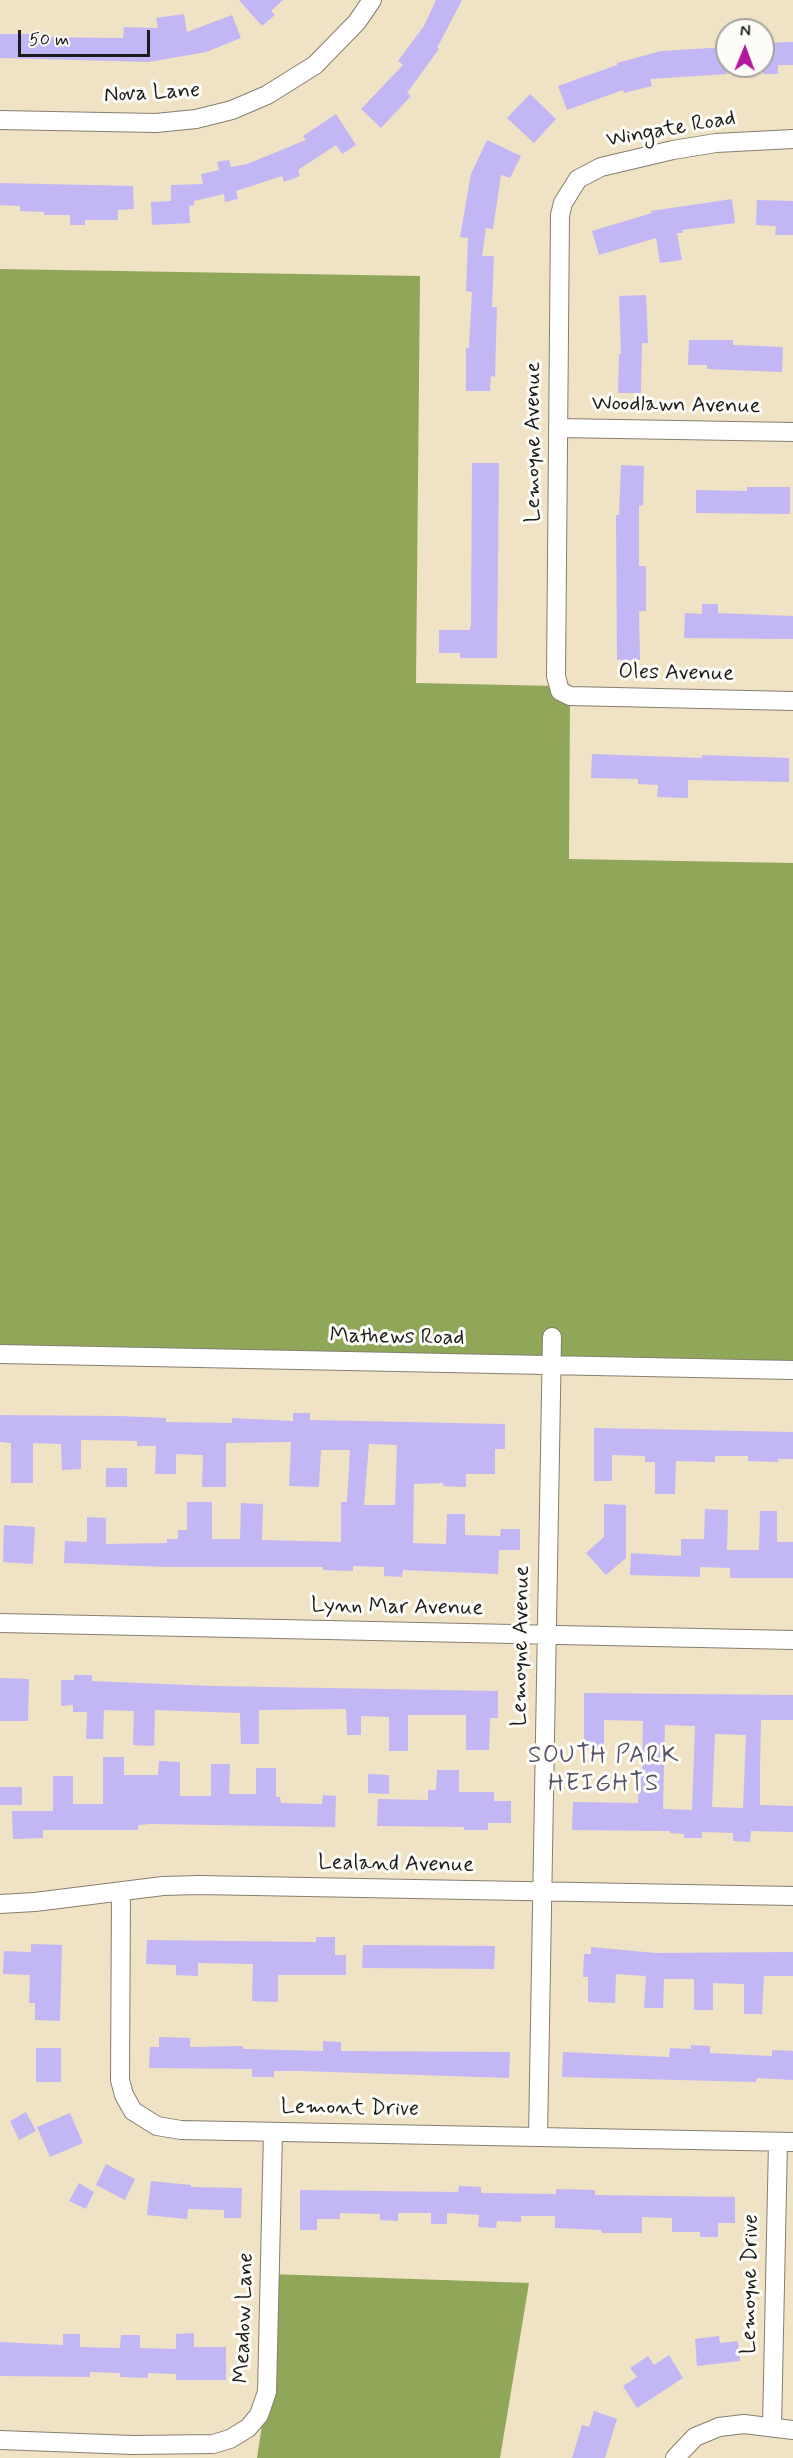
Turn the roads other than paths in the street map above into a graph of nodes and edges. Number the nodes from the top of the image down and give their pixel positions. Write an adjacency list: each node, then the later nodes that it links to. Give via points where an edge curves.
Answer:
1 (372, 0): 2 (street, Nova Lane, via 357,22 315,65 267,95 232,110 156,123)
2 (0, 120)
3 (793, 139): 4 (street, Wingate Road, via 716,143 624,161 585,174)
4 (568, 193): 5 (street, Lemoyne Avenue, via 561,215)
5 (559, 428): 6 (street, Woodlawn Avenue); 7 (street, Lemoyne Avenue, via 556,676)
6 (793, 432)
7 (560, 691): 8 (street, Oles Avenue, via 570,696)
8 (793, 701)
9 (552, 1337): 11 (street, Lemoyne Avenue)
10 (0, 1354): 11 (street, Mathews Road)
11 (552, 1365): 12 (street, Mathews Road); 14 (street, Lemoyne Avenue)
12 (793, 1370)
13 (0, 1623): 14 (street, Lynn Mar Avenue)
14 (547, 1635): 15 (street, Lynn Mar Avenue); 16 (street, Lemoyne Avenue)
15 (793, 1640)
16 (541, 1891): 17 (street, Lealand Avenue, via 199,1885); 18 (street, Lealand Avenue); 21 (street, Lemoyne Avenue)
17 (121, 1892): 19 (street, Lealand Avenue); 20 (street, Lemont Drive, via 120,2080 133,2111 164,2128)
18 (793, 1896)
19 (0, 1904)
20 (273, 2132): 21 (street, Lemont Drive); 26 (street, Meadow Lane, via 267,2392 259,2415 241,2434 213,2444)
21 (538, 2137): 22 (street, Lemont Drive)
22 (785, 2142): 23 (street, Lemoyne Drive)
23 (772, 2427): 24 (street); 27 (street, via 744,2424 708,2430 695,2437)
24 (793, 2430)
25 (0, 2440): 26 (street, Meadow Lane)
26 (113, 2451)
27 (675, 2458)

